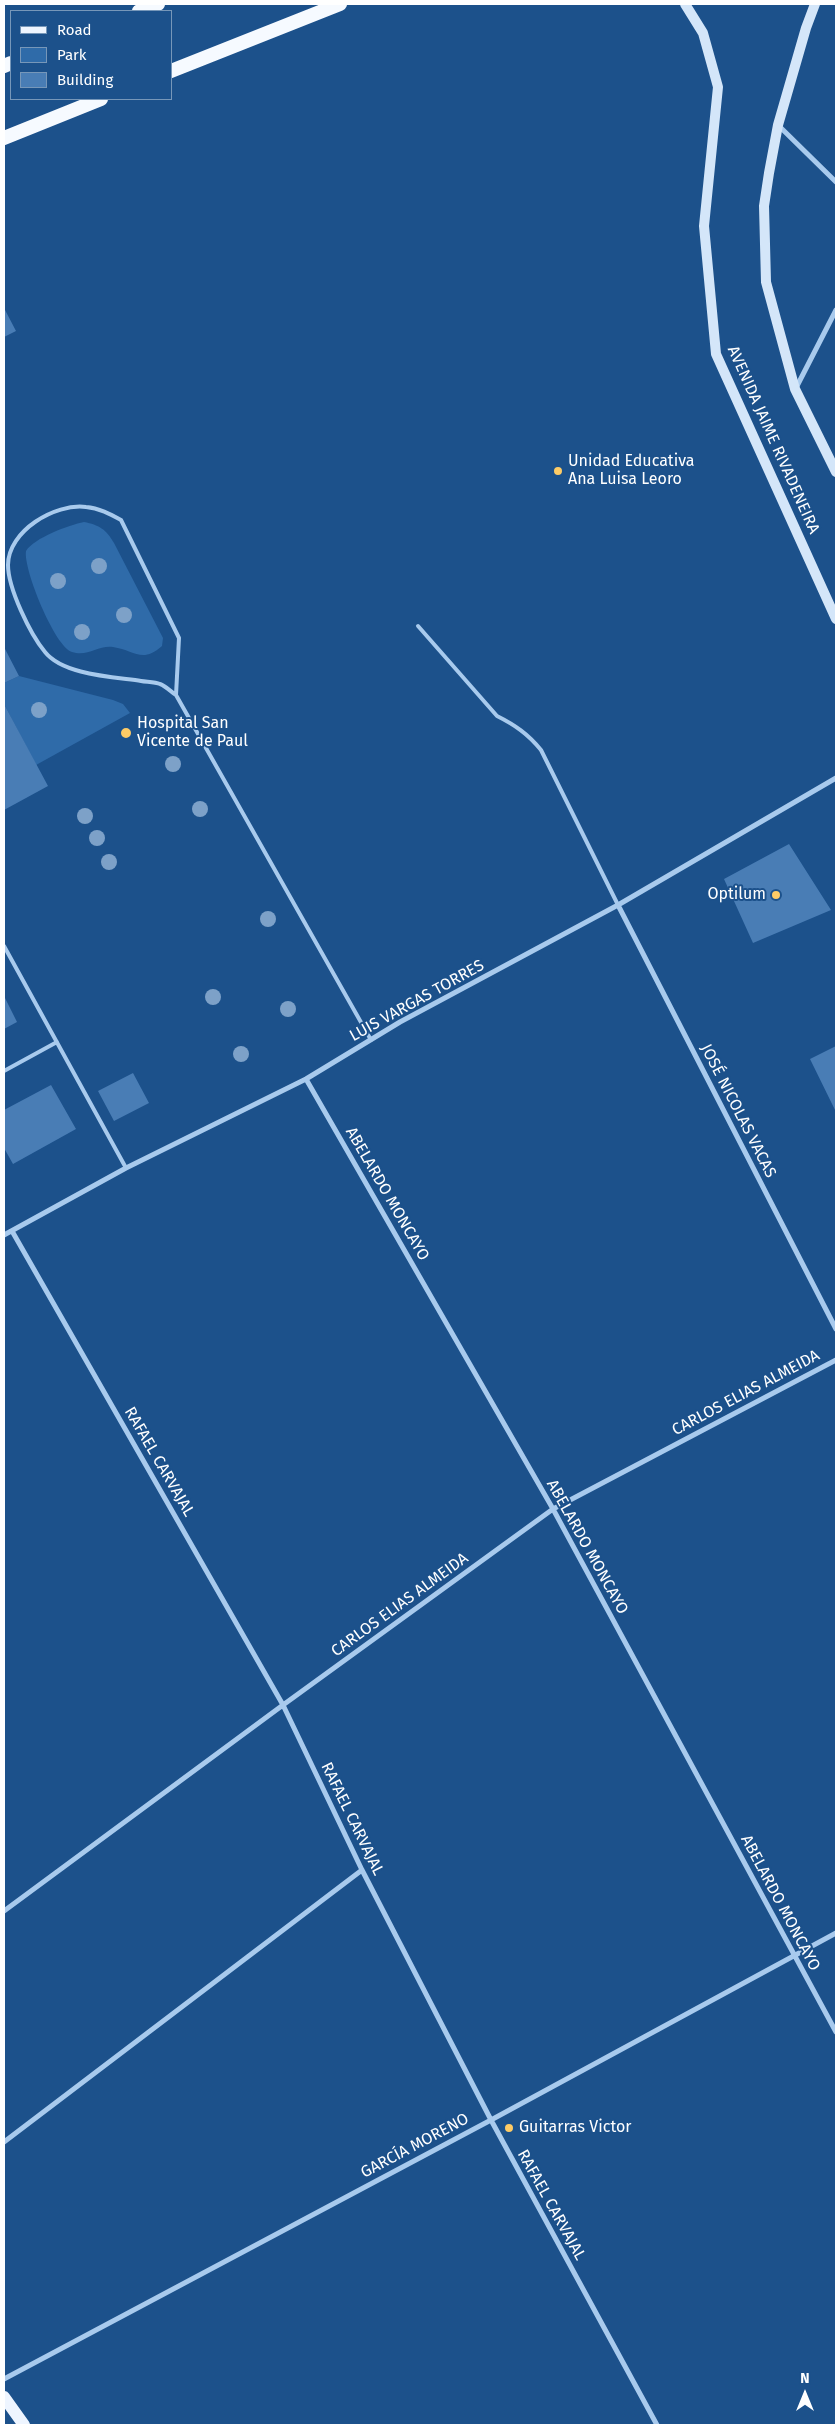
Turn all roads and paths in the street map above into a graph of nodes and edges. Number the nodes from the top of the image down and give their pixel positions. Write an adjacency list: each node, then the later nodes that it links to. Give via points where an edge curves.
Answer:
1 (158, 4): 5 (highway)
2 (340, 4): 6 (highway)
3 (685, 4): 14 (main road, AVENIDA JAIME RIVADENEIRA, via 703,33 718,87 704,226 716,354)
4 (816, 4): 8 (main road)
5 (142, 10)
6 (172, 71)
7 (99, 100): 9 (highway)
8 (778, 125): 10 (street); 12 (main road, via 764,206 766,282)
9 (4, 138)
10 (836, 182)
11 (836, 310): 12 (street)
12 (795, 389): 13 (main road)
13 (836, 472)
14 (836, 619)
15 (418, 626): 18 (lane, via 497,716 514,724 541,750)
16 (176, 695): 16 (lane, via 161,684 64,667 45,653 15,595 8,569 13,543 27,528 64,508 85,506 121,520 179,638); 20 (lane)
17 (836, 778): 18 (street, LUIS VARGAS TORRES)
18 (618, 905): 20 (street, LUIS VARGAS TORRES); 27 (street, JOSÉ NICOLAS VACAS)
19 (4, 946): 21 (lane)
20 (371, 1040): 23 (street, LUIS VARGAS TORRES)
21 (57, 1042): 22 (lane); 24 (lane)
22 (4, 1071)
23 (306, 1079): 24 (street, LUIS VARGAS TORRES); 29 (street, ABELARDO MONCAYO)
24 (126, 1168): 25 (street, LUIS VARGAS TORRES)
25 (12, 1231): 26 (street, LUIS VARGAS TORRES); 30 (street, RAFAEL CARVAJAL)
26 (4, 1236)
27 (836, 1329)
28 (836, 1360): 29 (street, CARLOS ELIAS ALMEIDA)
29 (553, 1510): 30 (street, CARLOS ELIAS ALMEIDA); 34 (street, ABELARDO MONCAYO)
30 (283, 1705): 31 (street, RAFAEL CARVAJAL); 32 (street, CARLOS ELIAS ALMEIDA)
31 (362, 1870): 36 (street, RAFAEL CARVAJAL); 37 (street)
32 (4, 1911)
33 (836, 1933): 34 (street, GARCÍA MORENO)
34 (794, 1954): 35 (street, ABELARDO MONCAYO); 36 (street, GARCÍA MORENO)
35 (836, 2032)
36 (490, 2120): 38 (street, GARCÍA MORENO); 41 (street, RAFAEL CARVAJAL)
37 (4, 2142)
38 (4, 2379)
39 (4, 2397): 40 (main road)
40 (24, 2425)
41 (657, 2425)

